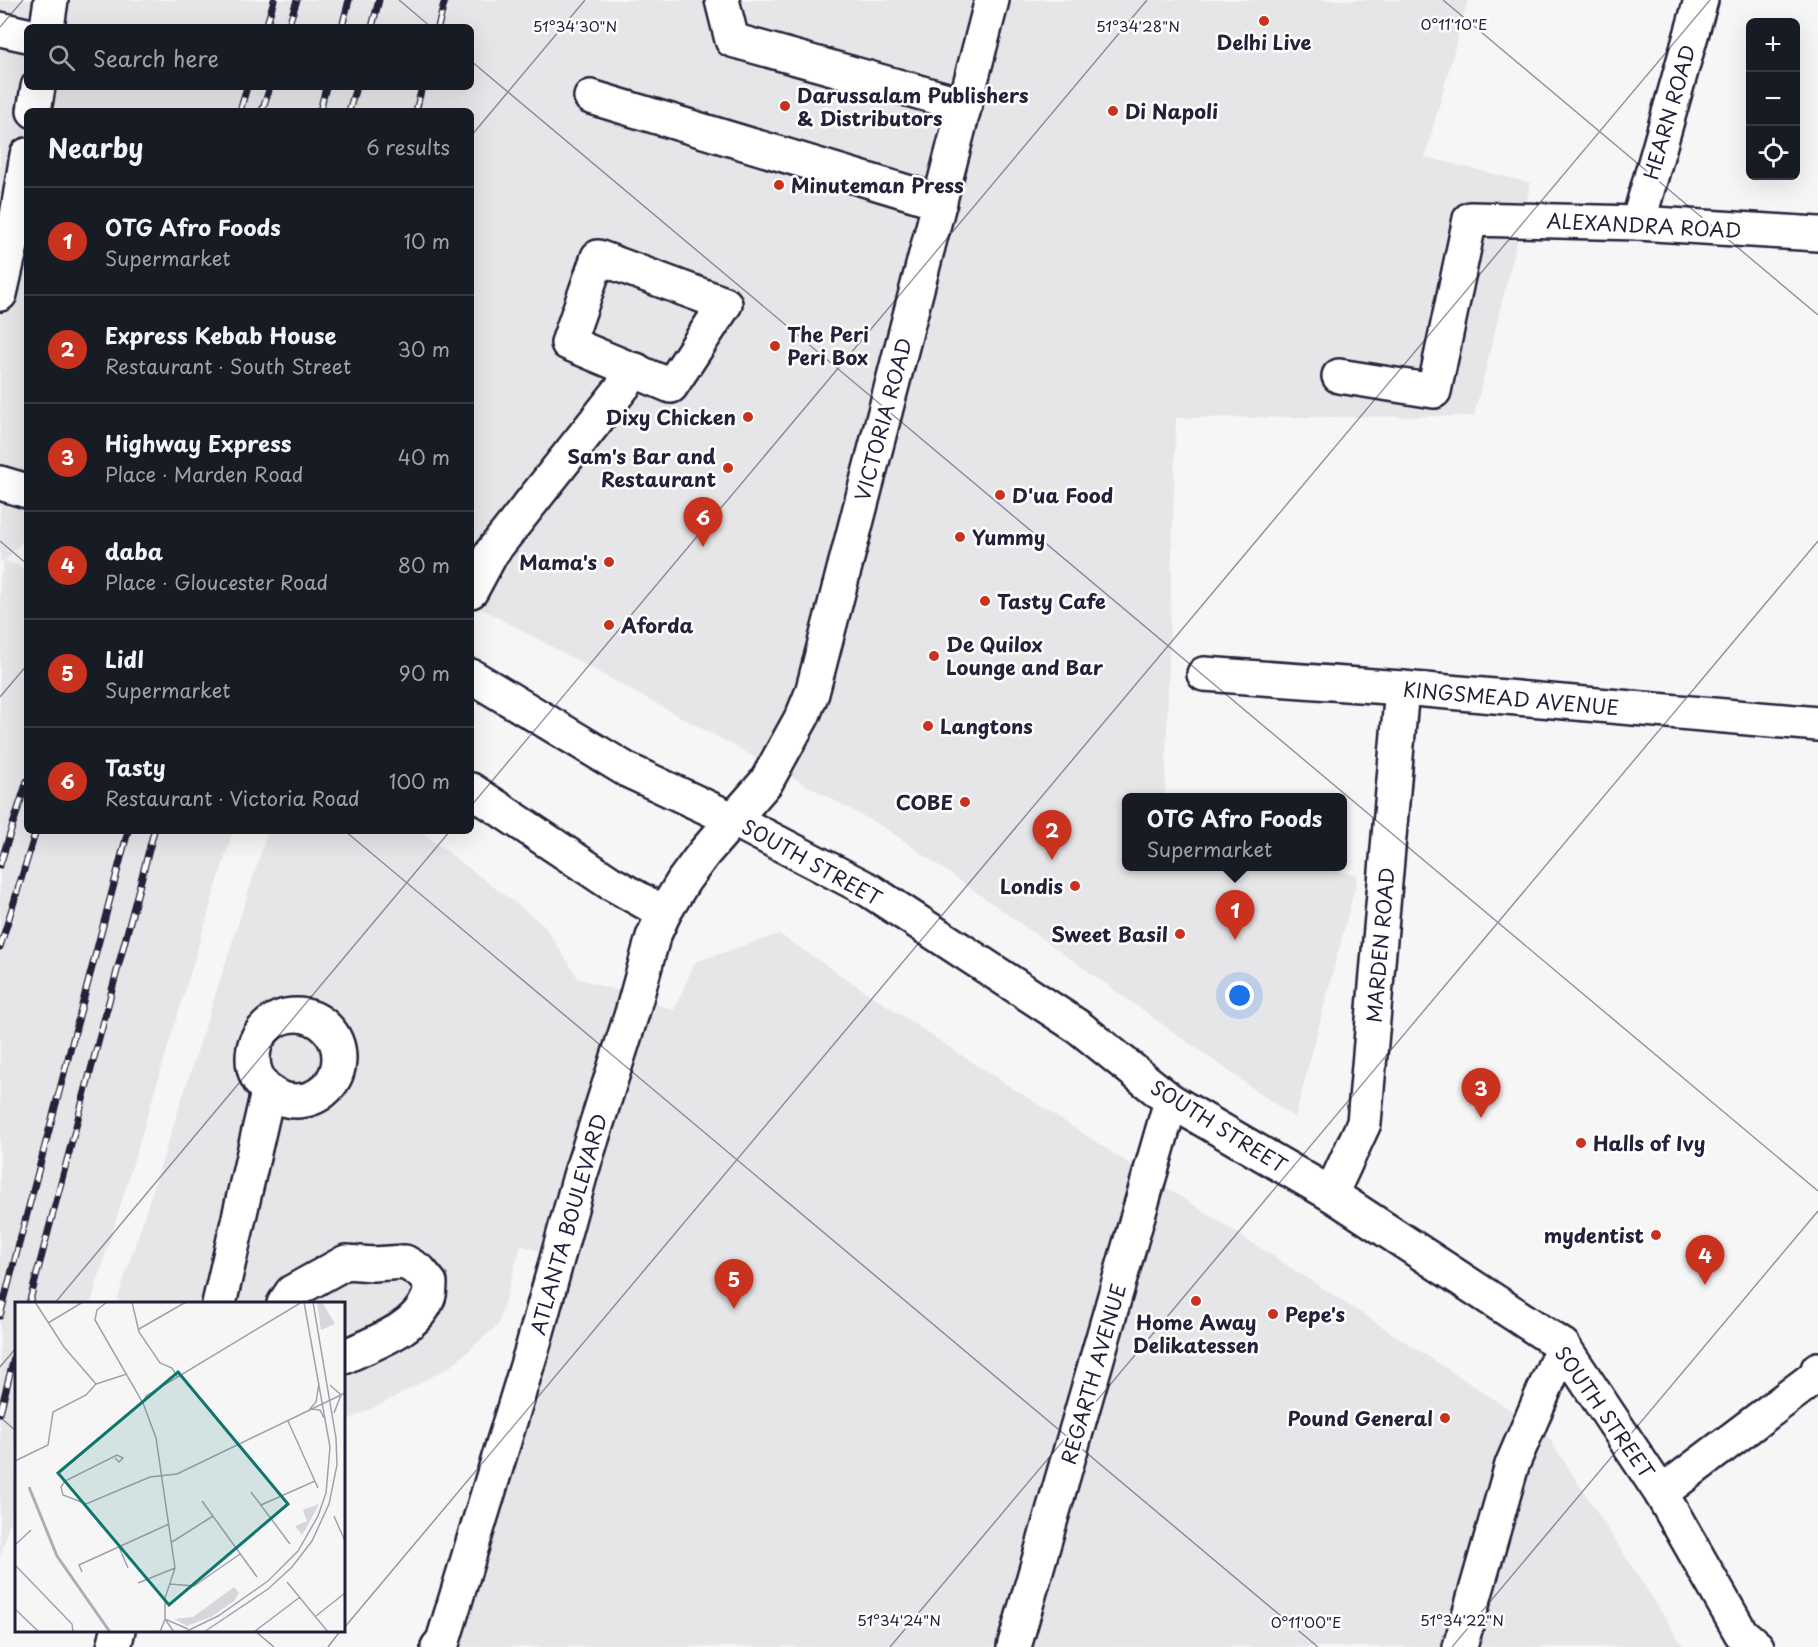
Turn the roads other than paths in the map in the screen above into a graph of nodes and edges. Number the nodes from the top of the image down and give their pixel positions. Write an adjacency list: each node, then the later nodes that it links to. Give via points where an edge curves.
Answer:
1 (51, 0): 5 (street)
2 (722, 0): 10 (street, via 732,40)
3 (992, 0): 10 (street, VICTORIA ROAD)
4 (1701, 0): 14 (street, HEARN ROAD)
5 (47, 24)
6 (0, 29): 7 (street)
7 (24, 34)
8 (38, 90): 11 (street)
9 (591, 98): 13 (street)
10 (965, 105): 13 (street, VICTORIA ROAD)
11 (34, 108)
12 (24, 172): 16 (street)
13 (940, 202): 25 (street, VICTORIA ROAD, via 812,693 766,782)
14 (1638, 223): 15 (street, ALEXANDRA ROAD); 18 (street, ALEXANDRA ROAD, via 1470,219 1434,391)
15 (1818, 234)
16 (0, 294)
17 (636, 370): 17 (street, via 568,344 597,256 725,304 671,386); 19 (street, via 492,552)
18 (1340, 376)
19 (474, 585)
20 (1204, 674): 22 (street, KINGSMEAD AVENUE)
21 (474, 678): 25 (street, SOUTH STREET, via 627,770)
22 (1402, 688): 23 (street, KINGSMEAD AVENUE); 29 (street, MARDEN ROAD, via 1365,1123)
23 (1818, 724)
24 (474, 792): 26 (street, via 609,882)
25 (734, 820): 26 (street, ATLANTA BOULEVARD, via 704,853); 28 (street, SOUTH STREET, via 868,890 1080,1028)
26 (664, 913): 38 (street, ATLANTA BOULEVARD, via 653,937 488,1493)
27 (268, 1092): 30 (street)
28 (1172, 1101): 29 (street, SOUTH STREET); 39 (street, REGARTH AVENUE)
29 (1330, 1194): 32 (street, SOUTH STREET)
30 (219, 1302)
31 (285, 1302): 33 (street, via 292,1292 346,1262 405,1262 420,1271 430,1283 428,1298 414,1318 394,1333)
32 (1563, 1346): 35 (street, SOUTH STREET); 40 (street, via 1512,1464)
33 (345, 1357)
34 (1818, 1369): 35 (street, via 1816,1376)
35 (1661, 1493): 41 (street, SOUTH STREET, via 1741,1633)
36 (118, 1632): 37 (street)
37 (114, 1647)
38 (438, 1647)
39 (1014, 1647)
40 (1460, 1647)
41 (1757, 1647)

